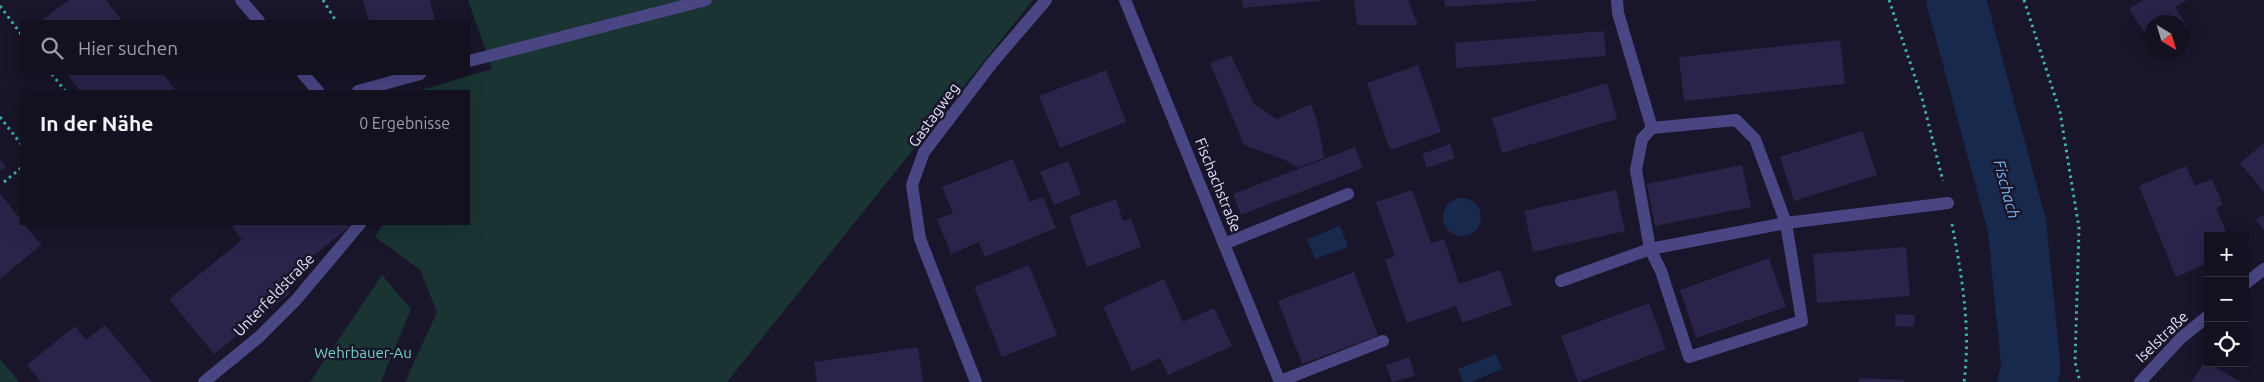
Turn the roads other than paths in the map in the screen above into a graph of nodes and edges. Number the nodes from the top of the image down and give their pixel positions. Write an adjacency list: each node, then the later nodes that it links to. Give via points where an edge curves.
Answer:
1 (241, 0): 6 (street)
2 (706, 0): 7 (street)
3 (1046, 0): 25 (street, Gastagweg, via 992,63 924,152 912,185 920,239)
4 (1124, 0): 17 (street, Fischachstraße)
5 (1617, 0): 12 (street)
6 (258, 20)
7 (470, 61)
8 (305, 75): 10 (street)
9 (416, 75): 11 (street)
10 (317, 90)
11 (362, 90)
12 (1652, 128): 15 (street, via 1736,120 1755,139); 18 (street, via 1642,140 1636,170)
13 (1348, 194): 17 (street)
14 (1948, 203): 15 (street)
15 (1786, 223): 18 (street); 18 (street, via 1802,322 1689,357 1661,271)
16 (359, 225): 24 (street, Unterfeldstraße, via 296,300 259,337)
17 (1224, 244): 26 (street, Fischachstraße)
18 (1650, 249): 20 (street)
19 (2264, 269): 21 (street)
20 (1561, 281)
21 (2249, 281)
22 (2204, 319): 27 (street, Iselstraße, via 2181,338)
23 (1383, 341): 26 (street)
24 (204, 382)
25 (976, 382)
26 (1280, 382)
27 (2140, 382)

